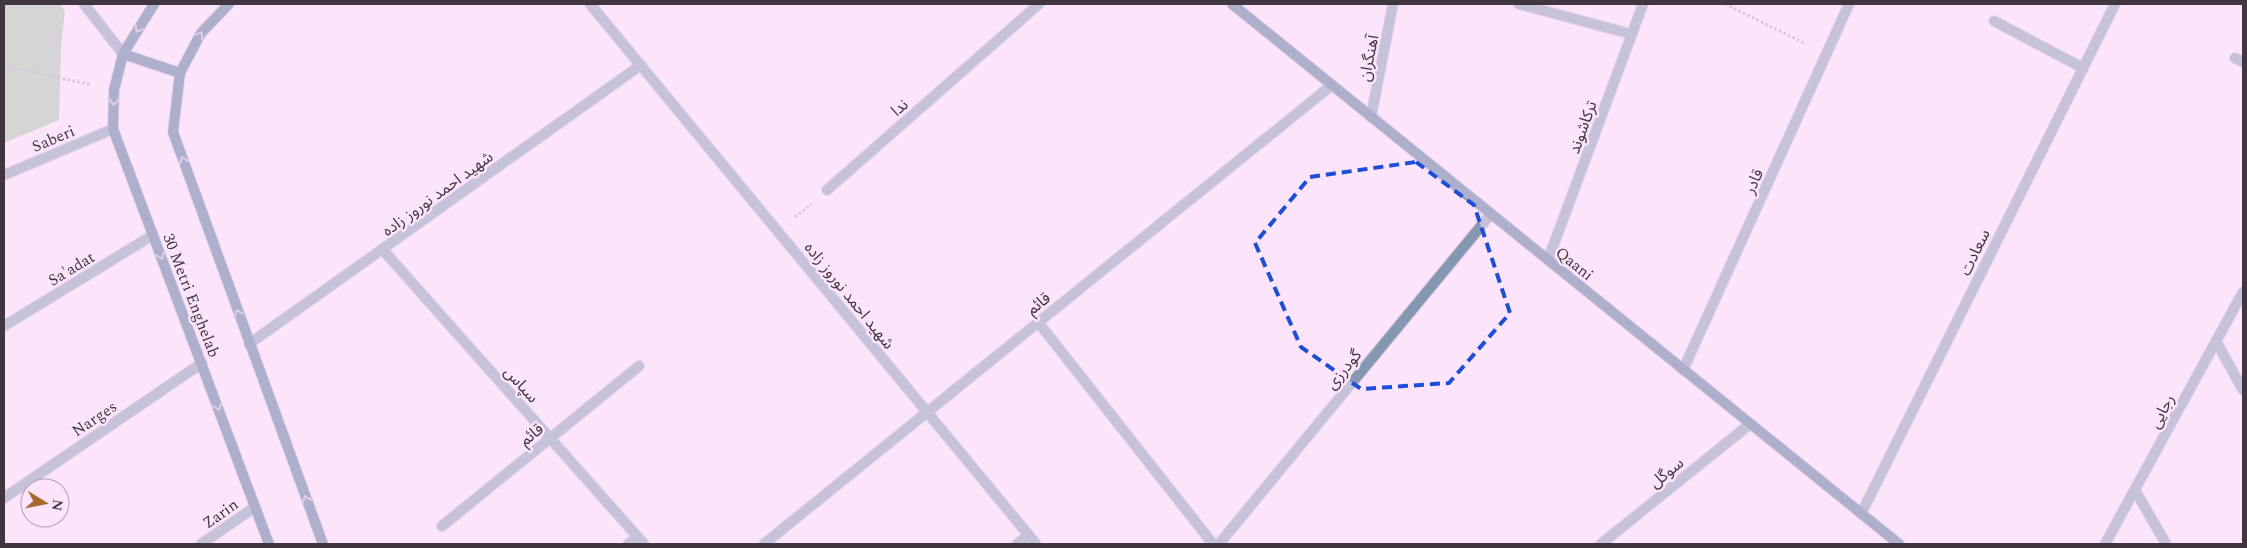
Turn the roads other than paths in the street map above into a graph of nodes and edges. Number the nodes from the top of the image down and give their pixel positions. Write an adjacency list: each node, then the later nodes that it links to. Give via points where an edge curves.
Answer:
1 (84, 4): 14 (street)
2 (154, 4): 14 (main road, 30 Metri Enghelab, one-way to 14)
3 (229, 4): 17 (main road, one-way to 3, via 201,33)
4 (590, 4): 15 (street, شهید احمد نوروز زاده)
5 (1039, 4): 22 (street, ندا)
6 (1232, 4): 18 (main road, Qaani)
7 (1393, 4): 19 (street, آهنگران)
8 (1519, 4): 13 (street)
9 (1643, 4): 13 (street, ترکاشوند)
10 (1849, 4): 34 (street, قادر)
11 (2115, 4): 16 (street, سعادت)
12 (1994, 22): 16 (street)
13 (1631, 34): 26 (street, ترکاشوند)
14 (123, 54): 17 (main road); 20 (main road, 30 Metri Enghelab, one-way to 20, via 114,90)
15 (641, 65): 25 (street, شهید احمد نوروز زاده); 36 (street, شهید احمد نوروز زاده)
16 (2083, 68): 42 (street, سعادت)
17 (180, 73): 31 (main road, one-way to 17, via 173,132)
18 (1332, 85): 19 (main road, Qaani); 28 (street, قائم)
19 (1372, 117): 23 (main road, Qaani)
20 (113, 129): 21 (street, Saberi); 24 (main road, 30 Metri Enghelab)
21 (4, 175)
22 (827, 190)
23 (1491, 214): 26 (main road, Qaani); 55 (street, گودرزی)
24 (153, 235): 29 (street, Sa'adat); 32 (main road, 30 Metri Enghelab, one-way to 32)
25 (383, 250): 31 (street, شهید احمد نوروز زاده); 38 (street, سپاس)
26 (1548, 260): 34 (main road, Qaani)
27 (2243, 292): 30 (street, رجایی)
28 (1038, 322): 36 (street, قائم); 54 (street)
29 (4, 326)
30 (2216, 341): 35 (street); 39 (street, رجایی)
31 (249, 344): 49 (main road, one-way to 31)
32 (202, 362): 40 (street, Narges); 41 (main road, 30 Metri Enghelab, one-way to 41)
33 (639, 366): 38 (street, قائم)
34 (1683, 370): 37 (main road, Qaani)
35 (2243, 390)
36 (927, 412): 44 (street, شهید احمد نوروز زاده); 51 (street, قائم)
37 (1750, 424): 42 (main road, Qaani); 56 (street, سوگل)
38 (550, 438): 43 (street, قائم); 45 (street, سپاس)
39 (2135, 490): 57 (street, رجایی); 58 (street)
40 (4, 498)
41 (255, 507): 47 (street, Zarin); 48 (main road, 30 Metri Enghelab)
42 (1861, 514): 46 (main road, Qaani)
43 (442, 526)
44 (1029, 535): 52 (street); 53 (street, شهید احمد نوروز زاده)
45 (641, 541): 50 (street, سپاس)
46 (1895, 543)
47 (201, 544)
48 (269, 544)
49 (323, 544)
50 (628, 544)
51 (764, 544)
52 (1017, 544)
53 (1036, 544)
54 (1213, 544)
55 (1219, 544)
56 (1601, 544)
57 (2105, 544)
58 (2166, 544)

